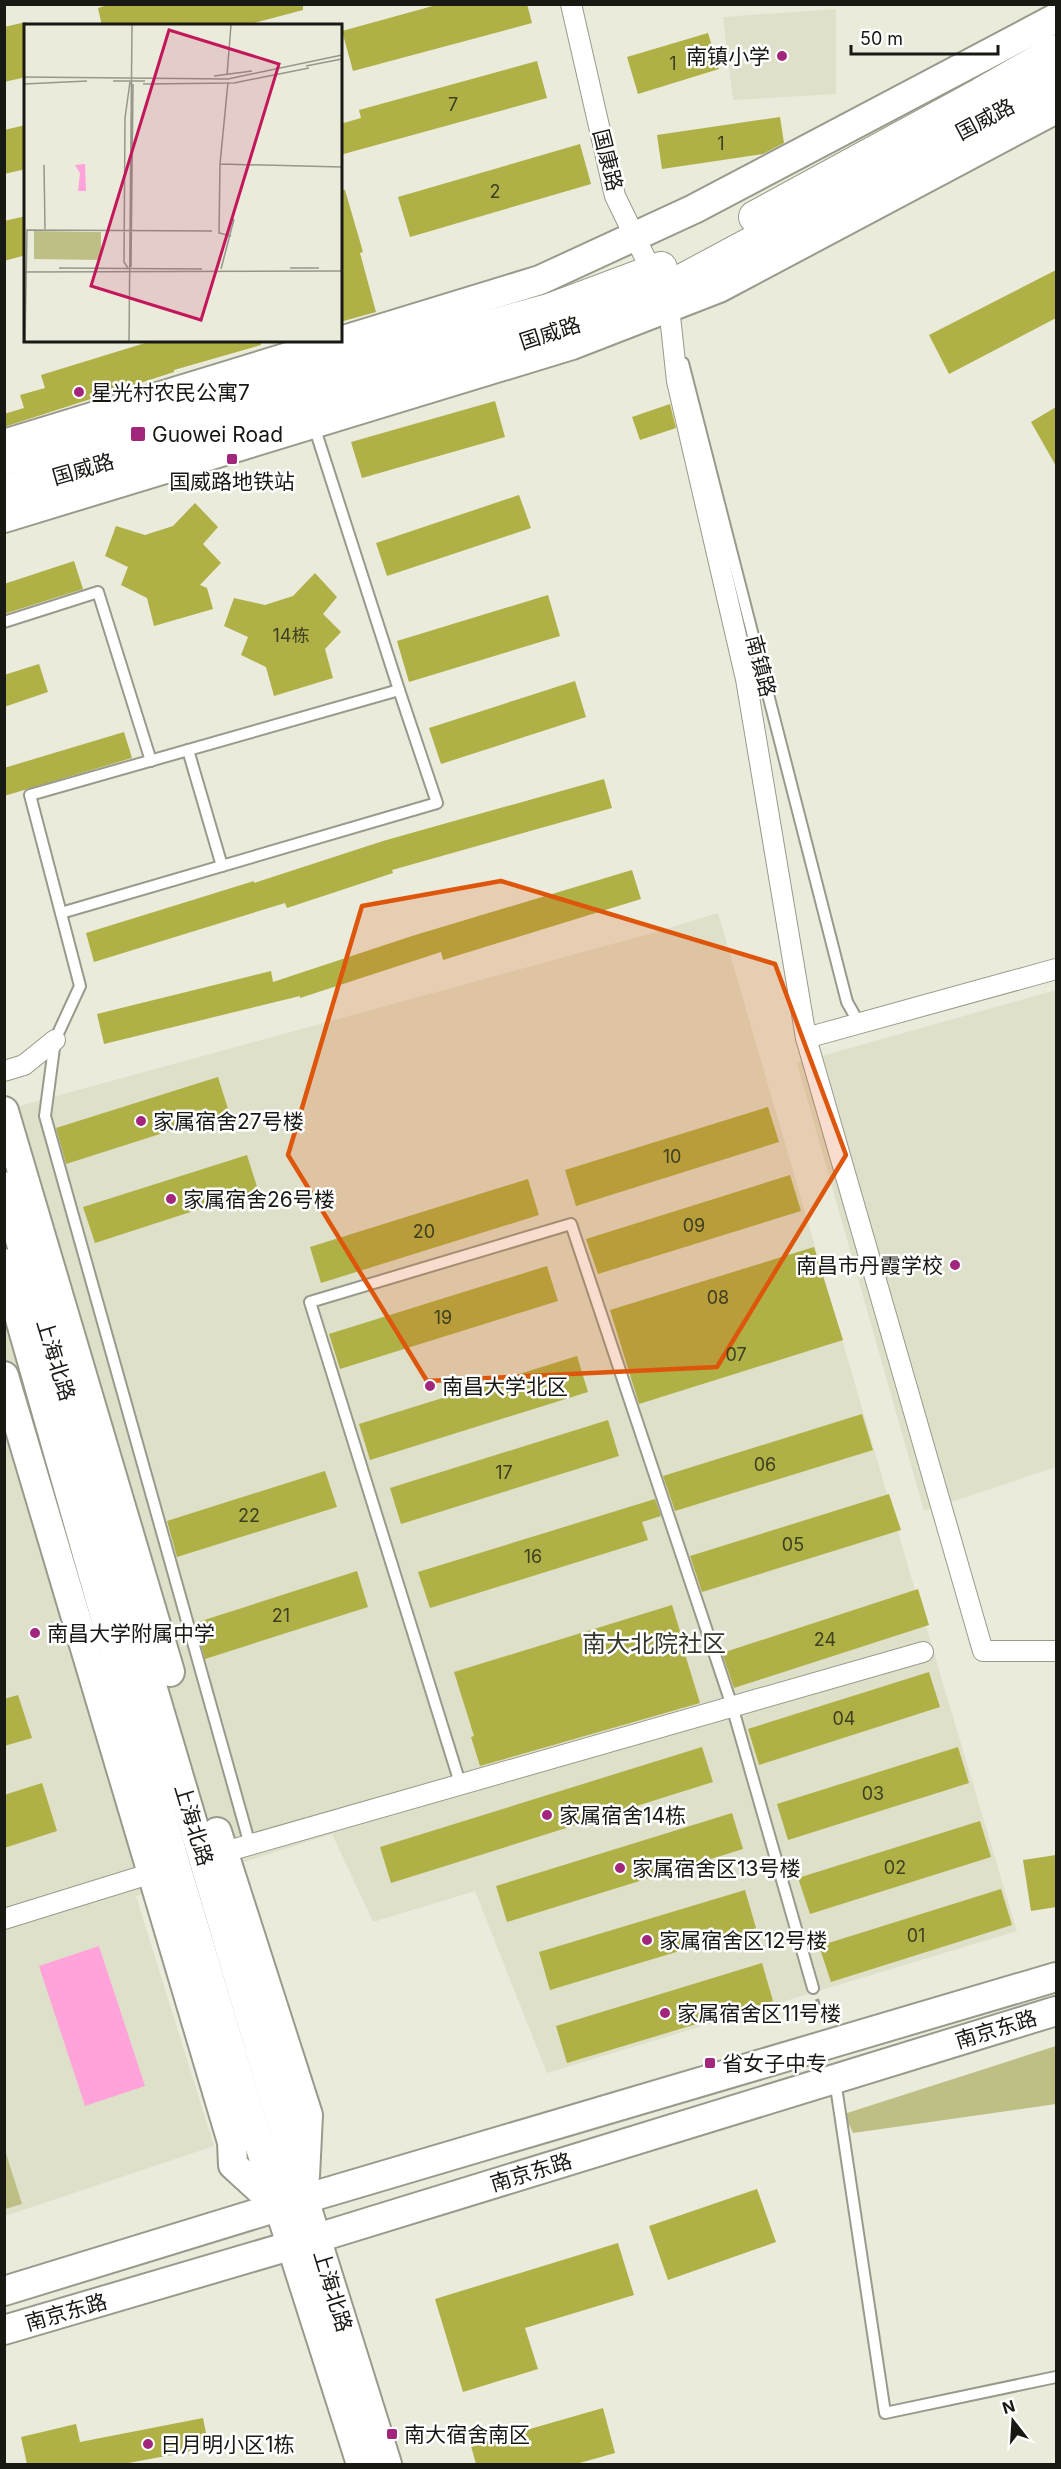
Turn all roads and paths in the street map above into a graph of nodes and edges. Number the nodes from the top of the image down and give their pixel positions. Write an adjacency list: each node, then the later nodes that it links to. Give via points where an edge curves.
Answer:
1 (571, 4): 6 (street, 国康路, via 615,196)
2 (1056, 18): 6 (main road, via 705,204)
3 (1056, 51): 7 (main road, 国威路)
4 (1056, 80): 7 (main road, 国威路)
5 (1056, 109): 7 (main road, via 719,288)
6 (634, 236): 7 (street, 国康路); 8 (main road, via 540,280)
7 (661, 291): 10 (main road, 国威路, via 564,330); 12 (main road, 国威路, via 549,310); 22 (lane, 南镇路, via 847,1002); 23 (street, 国康路, via 677,381 746,679)
8 (342, 341)
9 (337, 342): 11 (main road)
10 (310, 414): 13 (main road, 国威路); 14 (main road); 16 (lane)
11 (4, 444)
12 (4, 459)
13 (4, 492)
14 (4, 518)
15 (4, 622): 18 (lane, via 98,592)
16 (399, 690): 17 (lane); 19 (lane, via 437,803)
17 (188, 750): 18 (lane); 19 (lane)
18 (151, 761): 20 (lane, via 30,795)
19 (222, 866): 20 (lane)
20 (61, 913): 24 (lane, via 80,986)
21 (1056, 969): 22 (street)
22 (860, 1025): 23 (street)
23 (806, 1038): 30 (street, 国康路, via 983,1651)
24 (55, 1040): 25 (street, via 24,1065); 34 (lane, via 45,1116)
25 (4, 1071)
26 (4, 1111): 35 (main road)
27 (4, 1186): 35 (main road, 上海北路)
28 (4, 1263): 36 (main road, 上海北路)
29 (4, 1376): 36 (main road)
30 (1056, 1651)
31 (923, 1652): 32 (street)
32 (732, 1706): 33 (street); 33 (lane, via 571,1224 310,1302); 39 (lane)
33 (460, 1783): 34 (street)
34 (250, 1845): 35 (street)
35 (213, 1855): 36 (street); 43 (main road, 上海北路)
36 (164, 1870): 37 (street); 43 (main road, 上海北路)
37 (4, 1919)
38 (1056, 1977): 41 (main road, 南京东路)
39 (813, 1988): 41 (path)
40 (1056, 2010): 42 (main road, 南京东路)
41 (830, 2045): 43 (main road, 南京东路)
42 (835, 2079): 44 (main road, 南京东路); 47 (lane, via 885,2413)
43 (291, 2203): 44 (main road, 上海北路); 45 (main road, 南京东路)
44 (304, 2241): 46 (main road, 南京东路); 48 (main road, 上海北路); 49 (main road, 上海北路)
45 (4, 2291)
46 (4, 2330)
47 (1056, 2378)
48 (361, 2464)
49 (387, 2464)

